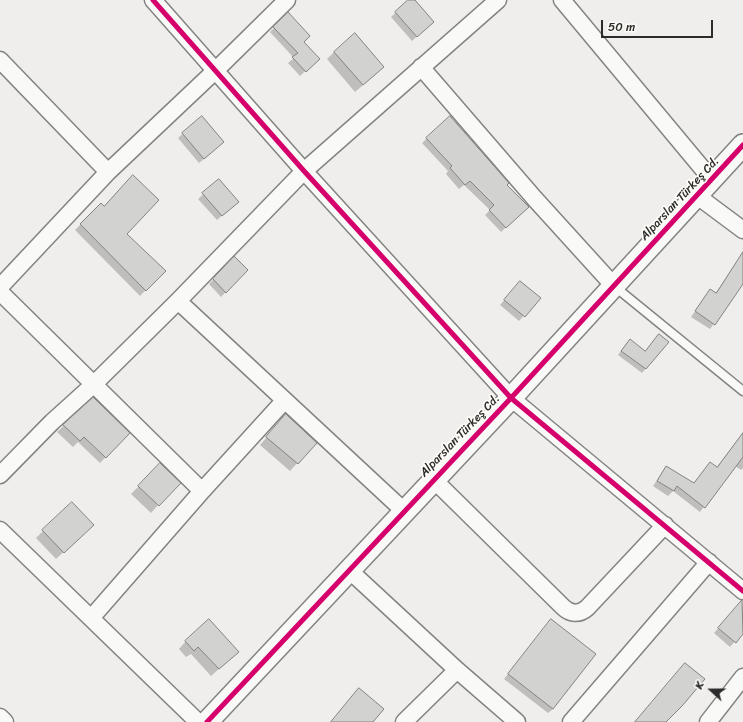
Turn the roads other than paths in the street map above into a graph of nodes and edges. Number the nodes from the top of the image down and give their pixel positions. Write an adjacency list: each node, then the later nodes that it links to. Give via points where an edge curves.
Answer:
1 (153, 0): 7 (street)
2 (287, 0): 7 (street)
3 (498, 0): 6 (street)
4 (562, 0): 11 (street)
5 (0, 60): 10 (street)
6 (421, 67): 9 (street); 14 (street)
7 (216, 70): 9 (street); 10 (street)
8 (743, 145): 11 (street, Alparslan Türkeş Cd.)
9 (304, 171): 17 (street); 20 (street)
10 (108, 172): 15 (street)
11 (712, 180): 12 (street, Alparslan Türkeş Cd.)
12 (696, 195): 13 (street); 14 (street, Alparslan Türkeş Cd.)
13 (743, 230)
14 (614, 286): 19 (lane); 20 (street, Alparslan Türkeş Cd.)
15 (0, 287)
16 (0, 292): 18 (street)
17 (178, 301): 18 (street); 21 (street)
18 (93, 385): 22 (street); 24 (street)
19 (743, 391)
20 (510, 398): 23 (street, Alparslan Türkeş Cd.); 26 (street)
21 (284, 401): 24 (street); 25 (street)
22 (0, 475)
23 (433, 479): 25 (street, Alparslan Türkeş Cd.); 26 (street, via 571,613 587,608)
24 (202, 490): 31 (street)
25 (404, 511): 29 (street, Alparslan Türkeş Cd.)
26 (665, 525): 28 (street)
27 (0, 530): 31 (street)
28 (709, 562): 30 (street); 40 (street)
29 (349, 570): 32 (street); 37 (street, Alparslan Türkeş Cd.)
30 (743, 591)
31 (92, 617): 36 (street)
32 (457, 670): 38 (street); 39 (street)
33 (743, 677): 41 (street)
34 (0, 717): 35 (street)
35 (5, 722)
36 (198, 722)
37 (207, 722)
38 (404, 722)
39 (517, 722)
40 (571, 722)
41 (708, 722)

